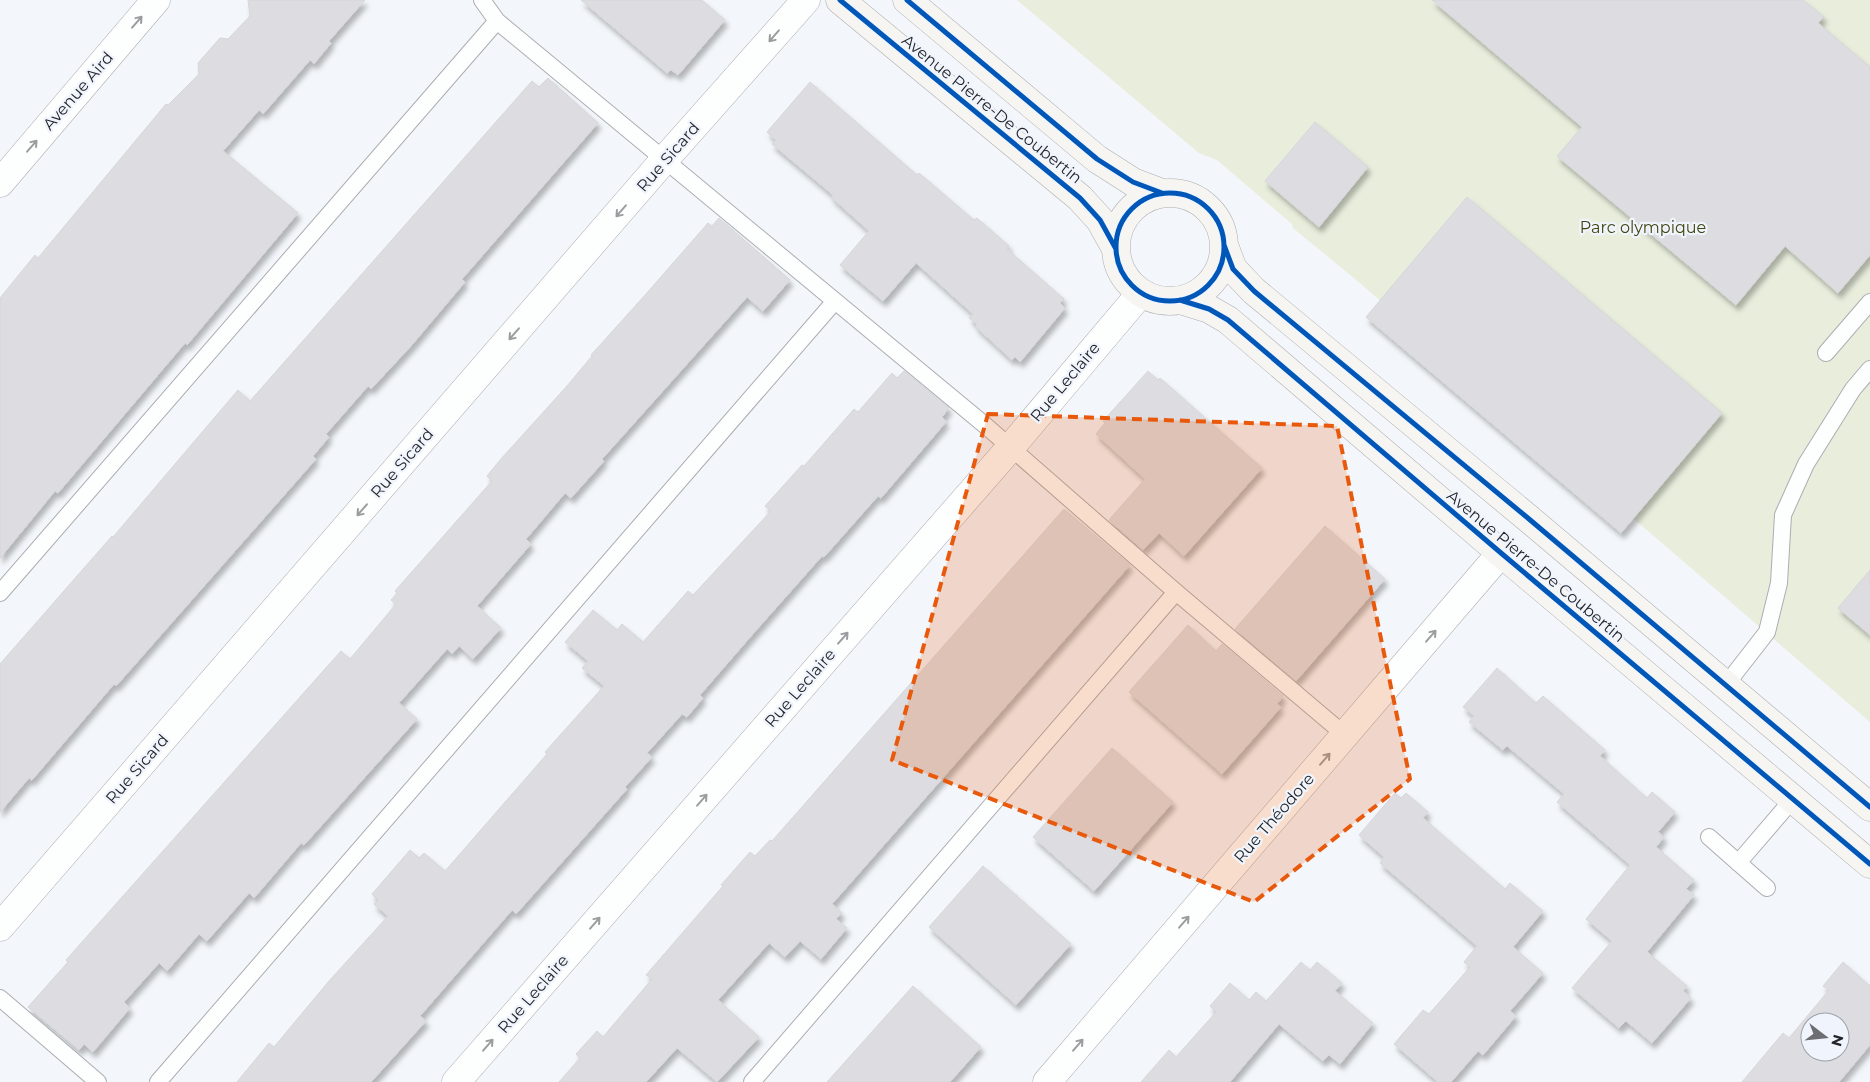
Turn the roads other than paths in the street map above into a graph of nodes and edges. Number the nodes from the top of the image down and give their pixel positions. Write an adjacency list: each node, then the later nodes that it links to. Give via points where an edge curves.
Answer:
1 (156, 0): 8 (street, Avenue Aird, one-way to 1)
2 (482, 0): 6 (lane)
3 (806, 0): 7 (street, Rue Sicard, one-way to 7)
4 (840, 0): 11 (street, Avenue Pierre-De Coubertin, via 1080,198 1100,220)
5 (907, 0): 9 (street, Avenue Pierre-De Coubertin, via 1097,159 1133,182)
6 (497, 21): 7 (lane); 21 (lane)
7 (666, 159): 14 (lane); 30 (street, Rue Sicard, one-way to 30)
8 (0, 183)
9 (1162, 193): 10 (street, via 1181,194 1197,200 1210,211 1220,227); 11 (street, via 1144,199 1130,211 1119,230)
10 (1224, 245): 13 (street, via 1221,264 1211,282 1197,294); 22 (street, Avenue Pierre-De Coubertin, via 1233,269 1254,291)
11 (1116, 249): 12 (street, via 1119,265)
12 (1141, 293): 13 (street, via 1154,299); 18 (street, Rue Leclaire)
13 (1180, 300): 19 (street, Avenue Pierre-De Coubertin, via 1228,320)
14 (835, 301): 18 (lane); 33 (lane)
15 (1870, 302): 16 (lane)
16 (1826, 353)
17 (1870, 369): 22 (lane, via 1853,389 1806,464 1783,514 1779,583 1767,632)
18 (1010, 447): 20 (lane); 34 (street, Rue Leclaire, one-way to 18)
19 (1501, 553): 23 (street, Rue Théodore, one-way to 19); 24 (street, Avenue Pierre-De Coubertin)
20 (1176, 592): 23 (lane); 35 (lane)
21 (0, 593)
22 (1726, 686): 25 (street, Avenue Pierre-De Coubertin)
23 (1345, 735): 36 (street, Rue Théodore, one-way to 23)
24 (1793, 799): 27 (lane); 28 (street, Avenue Pierre-De Coubertin)
25 (1870, 807)
26 (1709, 837): 27 (lane)
27 (1738, 863): 29 (lane)
28 (1870, 864)
29 (1767, 888)
30 (0, 927)
31 (0, 998): 32 (lane)
32 (98, 1082)
33 (158, 1082)
34 (456, 1082)
35 (752, 1082)
36 (1047, 1082)

